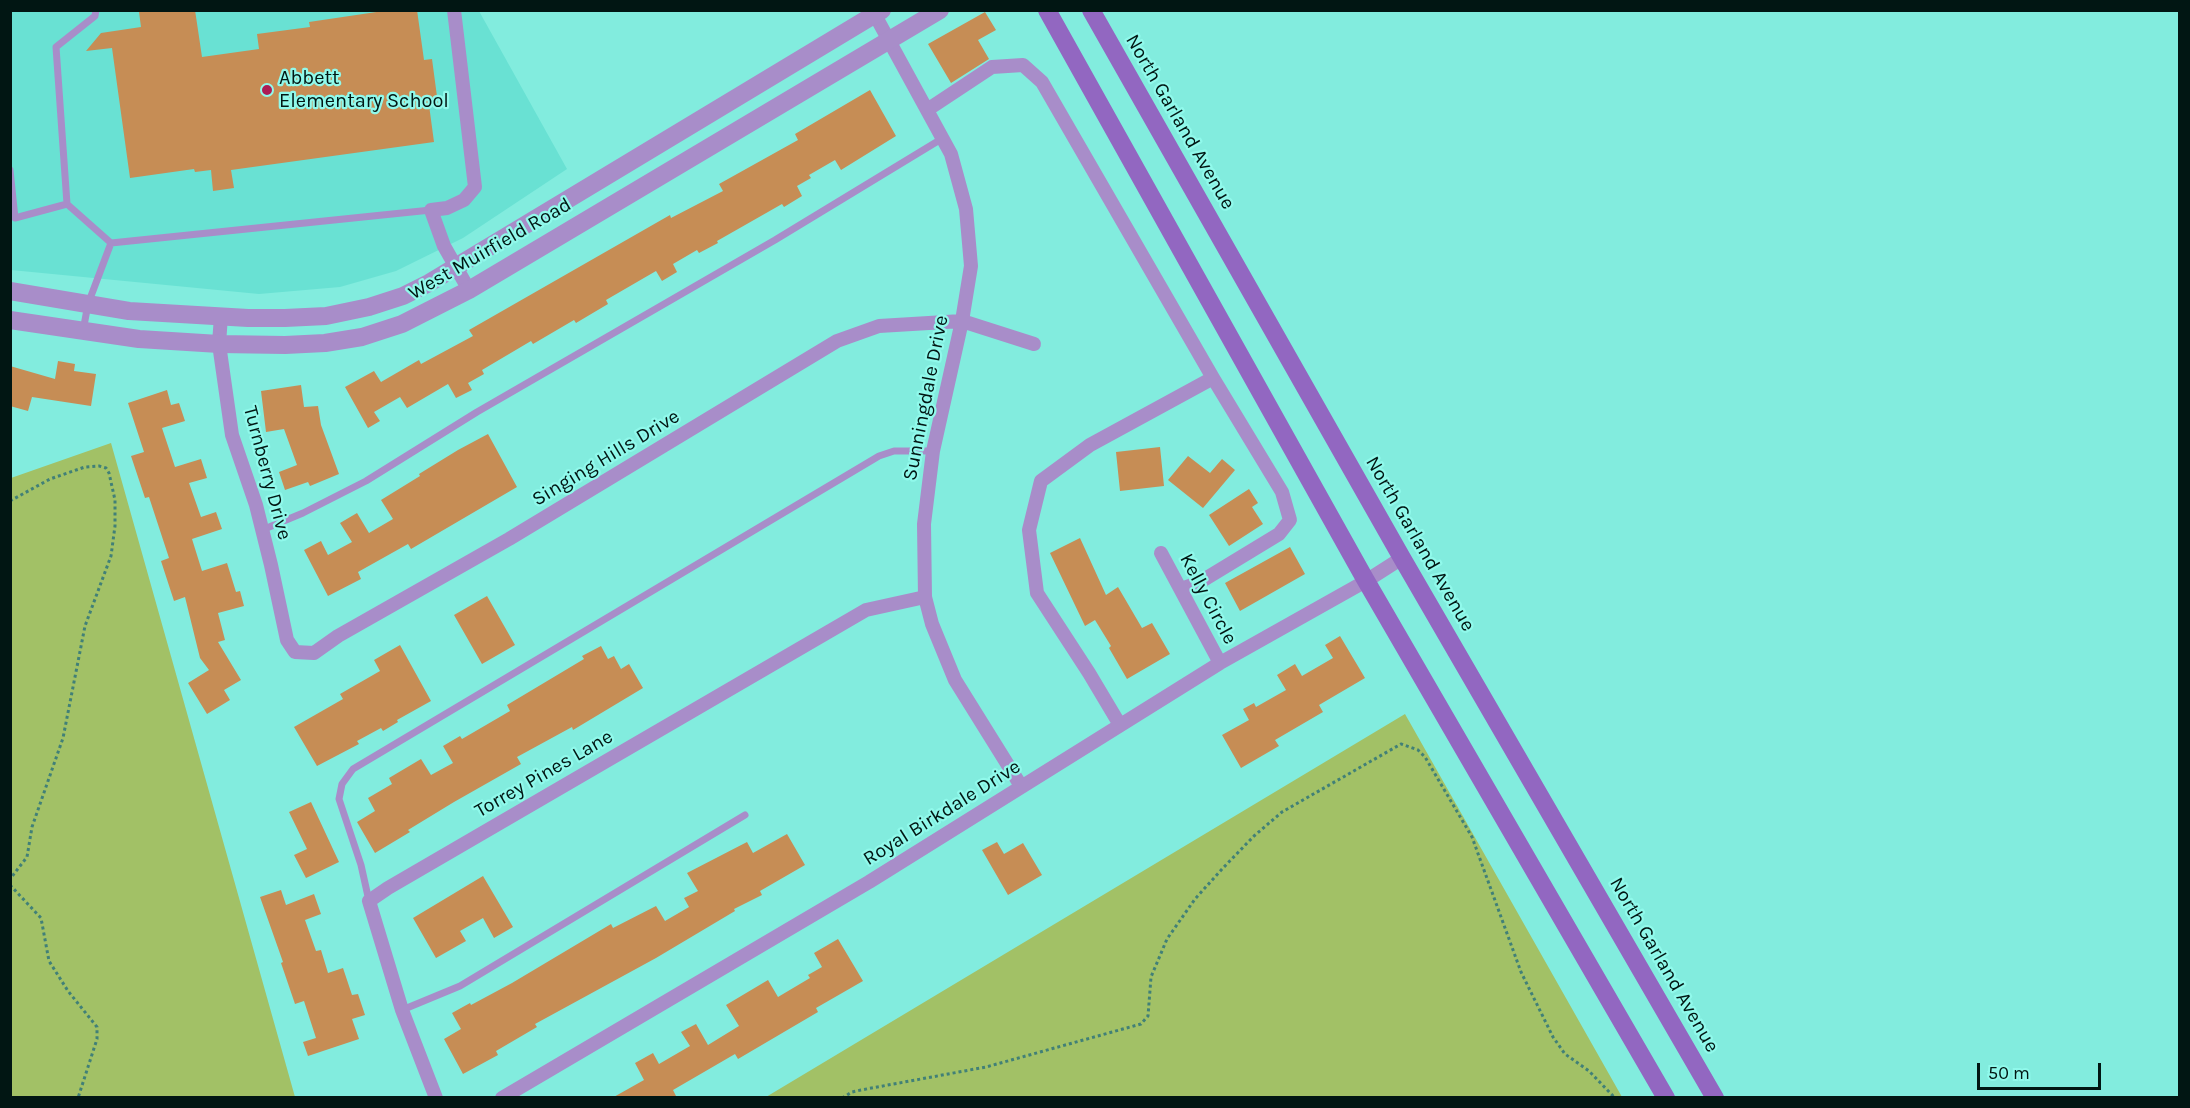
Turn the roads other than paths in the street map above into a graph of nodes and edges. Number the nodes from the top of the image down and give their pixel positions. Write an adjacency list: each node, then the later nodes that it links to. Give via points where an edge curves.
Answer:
1 (96, 10): 11 (lane, via 95,16 56,47)
2 (454, 10): 12 (street, via 475,187 464,200)
3 (940, 10): 7 (street, West Muirfield Road)
4 (1047, 10): 30 (main road)
5 (1091, 10): 29 (main road, North Garland Avenue)
6 (879, 13): 7 (street, Sunningdale Drive); 15 (street, West Muirfield Road)
7 (890, 39): 8 (street, Sunningdale Drive); 16 (street, West Muirfield Road)
8 (927, 110): 9 (street, Sunningdale Drive); 25 (street, via 992,67 1023,65 1042,82)
9 (943, 138): 21 (street, Sunningdale Drive, via 966,209 971,266); 27 (lane, via 366,481)
10 (10, 170): 13 (lane)
11 (68, 204): 13 (lane); 14 (lane)
12 (431, 210): 14 (lane); 15 (street)
13 (13, 218)
14 (111, 243): 18 (lane)
15 (456, 266): 16 (street); 19 (street, West Muirfield Road, via 404,296 369,307 326,316)
16 (469, 290): 23 (street, West Muirfield Road, via 402,324 362,337 325,343)
17 (10, 291): 18 (street, West Muirfield Road)
18 (88, 304): 19 (street, West Muirfield Road, via 129,311); 22 (lane)
19 (221, 316): 23 (street, Turnberry Drive)
20 (10, 320): 22 (street, West Muirfield Road)
21 (962, 321): 24 (street); 26 (street, Sunningdale Drive); 33 (street, Singing Hills Drive, via 879,326 837,341 314,653 295,652)
22 (83, 331): 23 (street, West Muirfield Road)
23 (219, 344): 27 (street, Turnberry Drive, via 232,435)
24 (1034, 344)
25 (1213, 378): 31 (street, via 1282,492 1290,520 1279,534 1200,582); 35 (street, via 1089,445 1041,481 1029,530 1036,593)
26 (933, 451): 32 (street, Sunningdale Drive, via 924,524); 38 (lane, via 894,451 879,456 353,769 342,784 339,799)
27 (262, 530): 33 (street, Turnberry Drive)
28 (1161, 553): 31 (street, Kelly Circle)
29 (1402, 558): 30 (street, Royal Birkdale Drive); 43 (main road, North Garland Avenue)
30 (1366, 581): 34 (street, Royal Birkdale Drive); 42 (main road)
31 (1181, 589): 34 (street, Kelly Circle)
32 (925, 597): 36 (street, Sunningdale Drive, via 955,680); 38 (street, Torrey Pines Lane, via 866,610)
33 (286, 640)
34 (1220, 663): 35 (street, Royal Birkdale Drive)
35 (1120, 725): 36 (street, Royal Birkdale Drive)
36 (1021, 786): 41 (street, Royal Birkdale Drive, via 868,882)
37 (745, 815): 39 (lane, via 460,986)
38 (369, 902): 39 (street)
39 (402, 1010): 40 (street)
40 (436, 1098)
41 (502, 1098)
42 (1666, 1098)
43 (1715, 1098)

